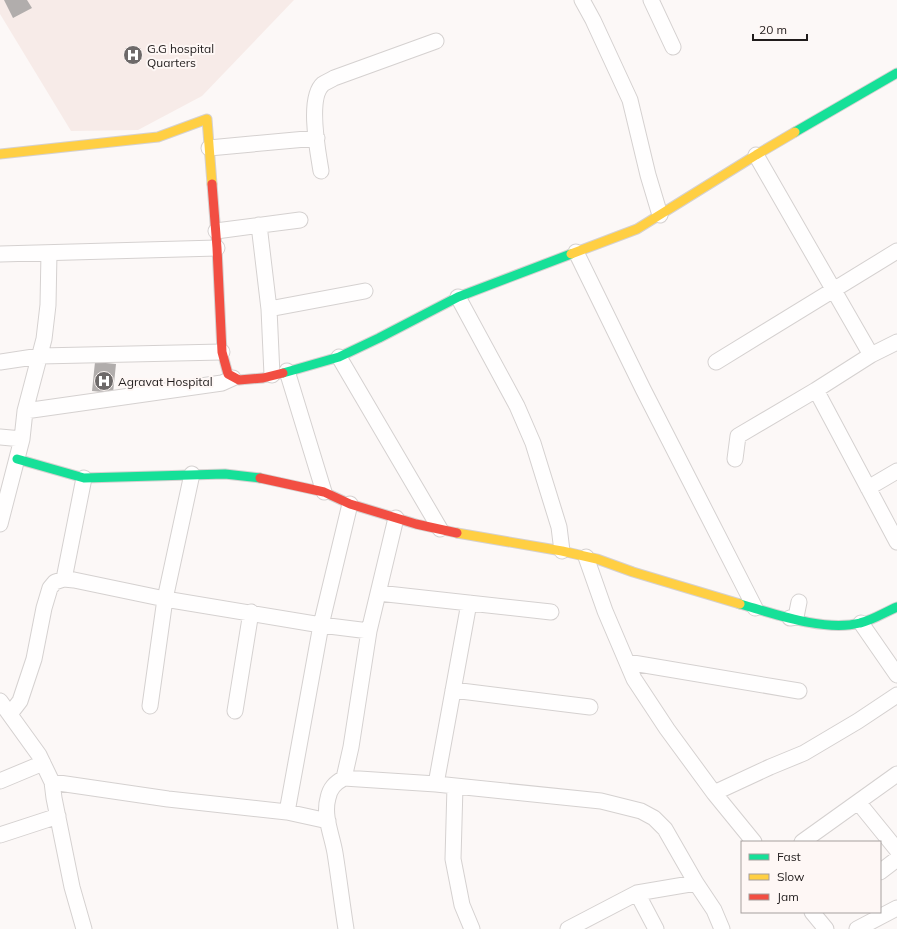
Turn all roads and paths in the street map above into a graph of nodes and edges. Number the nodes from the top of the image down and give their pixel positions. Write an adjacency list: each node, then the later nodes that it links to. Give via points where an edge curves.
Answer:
1 (582, 0): 11 (street, via 630,100)
2 (652, 0): 4 (street)
3 (436, 41): 6 (street, via 323,84 318,92 314,113)
4 (673, 47)
5 (895, 79): 9 (street)
6 (317, 138): 7 (street); 10 (street)
7 (209, 148): 8 (street, via 207,119 158,137); 14 (street)
8 (0, 154)
9 (756, 155): 11 (street); 20 (street)
10 (321, 171)
11 (660, 215): 17 (street, via 637,229)
12 (300, 220): 13 (street)
13 (259, 225): 14 (street); 23 (street)
14 (216, 230): 15 (street)
15 (217, 248): 18 (street); 25 (street)
16 (897, 251): 20 (street)
17 (576, 252): 22 (street); 57 (street)
18 (48, 253): 19 (street); 27 (street, via 48,305)
19 (0, 254)
20 (834, 290): 26 (street); 30 (street)
21 (365, 291): 23 (street)
22 (458, 297): 28 (street); 49 (street, via 517,406 533,443 559,527)
23 (269, 309): 31 (street)
24 (897, 342): 26 (street)
25 (222, 352): 27 (street); 32 (street, via 228,374)
26 (871, 355): 33 (street)
27 (40, 356): 29 (street); 34 (street)
28 (339, 356): 31 (street); 47 (street)
29 (0, 362)
30 (716, 362)
31 (280, 373): 32 (street, via 248,380); 43 (street)
32 (234, 378): 34 (street, via 222,383)
33 (816, 390): 38 (street, via 738,436); 42 (street)
34 (26, 411): 36 (street)
35 (0, 437): 36 (street)
36 (22, 440): 37 (street)
37 (17, 459): 41 (street); 46 (street)
38 (735, 459)
39 (897, 471): 42 (street)
40 (192, 474): 41 (street); 43 (street, via 251,476); 53 (street)
41 (84, 478): 51 (street)
42 (868, 488): 48 (street)
43 (324, 492): 44 (street)
44 (350, 504): 45 (street); 62 (street)
45 (396, 518): 47 (street); 52 (street)
46 (0, 524)
47 (440, 529): 49 (street)
48 (897, 542)
49 (562, 551): 50 (street)
50 (586, 557): 57 (street); 64 (street, via 604,611)
51 (64, 579): 53 (street); 73 (street, via 55,582 50,588 34,659 20,700)
52 (378, 593): 55 (street); 63 (street)
53 (165, 599): 58 (street); 70 (street)
54 (799, 602): 60 (street, via 796,617)
55 (469, 603): 59 (street); 66 (street)
56 (897, 607): 61 (street)
57 (755, 608): 60 (street)
58 (251, 612): 62 (street); 72 (street)
59 (551, 612)
60 (790, 618): 61 (street, via 826,625)
61 (861, 623): 65 (street)
62 (321, 625): 63 (street); 83 (street)
63 (369, 631): 76 (street)
64 (627, 662): 67 (street); 81 (street, via 634,679 662,723)
65 (897, 675)
66 (453, 690): 71 (street); 79 (street)
67 (799, 691)
68 (897, 695): 81 (street, via 804,753)
69 (0, 701): 73 (street)
70 (150, 706)
71 (590, 708)
72 (235, 711)
73 (10, 714): 74 (street)
74 (43, 763): 77 (street); 78 (street)
75 (897, 774): 82 (street)
76 (344, 778): 79 (street); 85 (street, via 335,783 327,799)
77 (0, 781)
78 (52, 782): 83 (street, via 168,799); 84 (street)
79 (436, 784): 80 (street)
80 (455, 786): 92 (street, via 601,801 641,811 654,818 665,829); 97 (street, via 453,859 462,905)
81 (714, 793): 87 (street)
82 (858, 802): 88 (street); 89 (street)
83 (287, 812): 85 (street)
84 (58, 816): 86 (street); 95 (street, via 72,887)
85 (328, 821): 96 (street)
86 (0, 835)
87 (753, 841)
88 (803, 841)
89 (897, 850)
90 (897, 859): 91 (street)
91 (881, 871)
92 (696, 883): 93 (street); 100 (street, via 714,910)
93 (637, 892): 98 (street); 99 (street)
94 (897, 908): 101 (street)
95 (84, 929)
96 (346, 929)
97 (472, 929)
98 (568, 929)
99 (656, 929)
100 (722, 929)
101 (857, 929)

